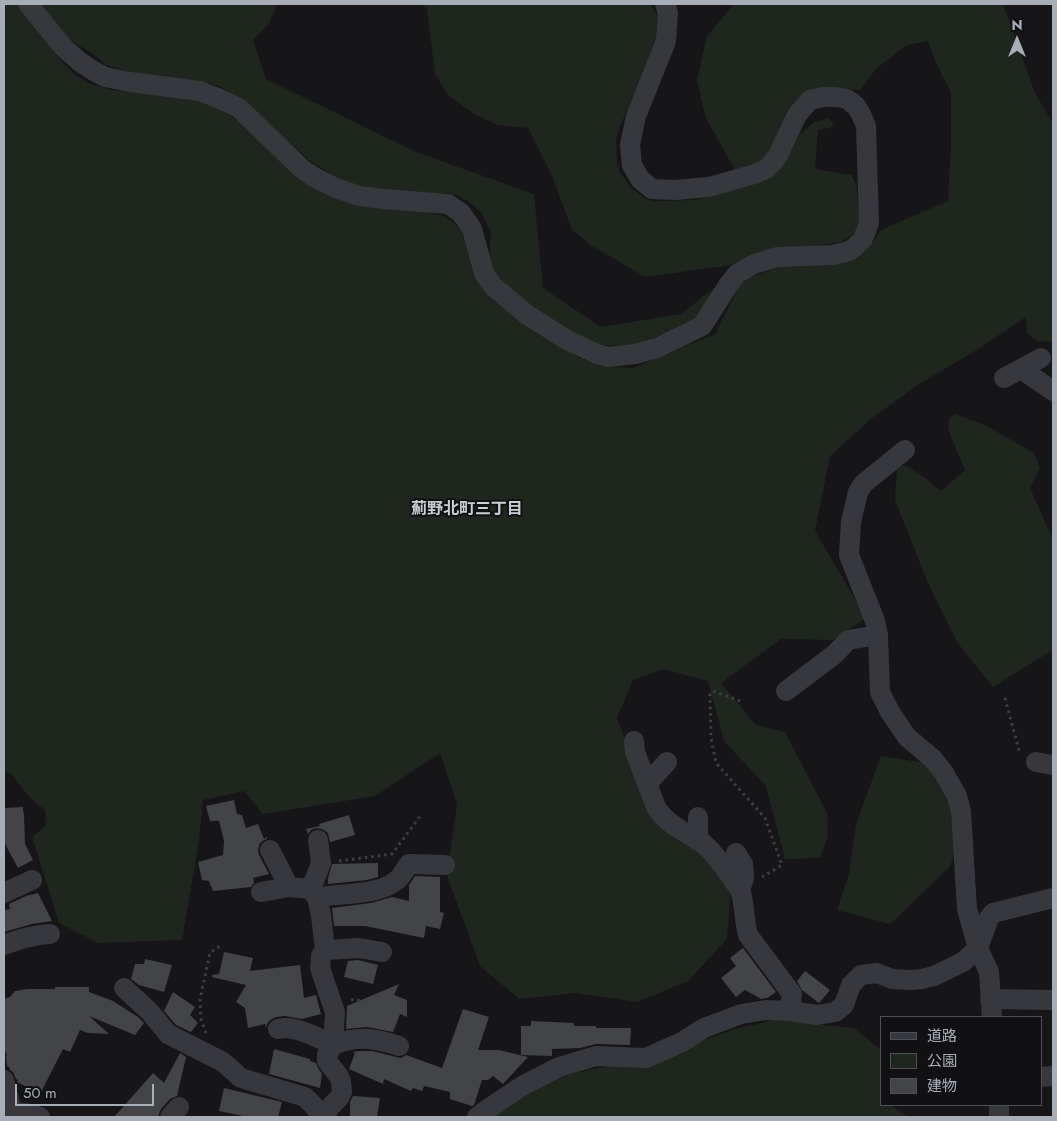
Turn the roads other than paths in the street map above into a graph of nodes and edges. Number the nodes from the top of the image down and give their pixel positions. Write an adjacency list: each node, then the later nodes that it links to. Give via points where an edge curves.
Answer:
1 (28, 4): 2 (street, via 64,48 92,70 105,77 200,91 220,99 238,108 301,168 336,188 359,196 448,204 461,213 472,228 484,273 506,298 567,340 608,357 657,348 702,326 729,284 745,268 777,257 833,256 849,251 863,239 869,223 866,126 856,106 847,99 823,97 810,100 797,116 773,162 755,174 709,187 675,190 652,189 640,179 632,165 630,145 636,116 666,41 668,13)
2 (665, 4)
3 (1041, 358): 4 (street)
4 (1021, 368): 5 (street); 6 (street)
5 (1004, 378)
6 (1053, 391)
7 (905, 450): 8 (street, via 863,484 851,522 849,554)
8 (878, 635): 9 (street, via 848,640 835,654); 28 (street, via 880,692 907,738 933,759 957,796 961,811 967,909)
9 (786, 691)
10 (634, 741): 12 (street)
11 (667, 762): 12 (street)
12 (647, 784): 15 (street, via 660,815)
13 (698, 817): 15 (street)
14 (318, 840): 24 (street, via 321,863)
15 (698, 841): 22 (street, via 724,867)
16 (270, 850): 21 (street)
17 (736, 853): 22 (street, via 743,864 744,878)
18 (445, 865): 24 (street, via 409,864 396,880 381,889 355,894)
19 (32, 880): 20 (street)
20 (6, 886)
21 (289, 887): 23 (street); 24 (street)
22 (740, 890): 34 (street, via 748,935 792,994)
23 (261, 892)
24 (314, 894): 29 (street)
25 (1053, 898): 28 (street, via 993,913)
26 (50, 934): 27 (street, via 35,935)
27 (4, 945)
28 (978, 948): 33 (street, via 989,972); 34 (street, via 962,962 922,979 892,979 877,973 861,975 851,985 844,1005 835,1012 817,1015)
29 (326, 950): 30 (street, via 359,948); 36 (street, via 321,956 320,968 335,1012)
30 (382, 952)
31 (124, 988): 40 (street, via 168,1034 223,1062 241,1078 305,1097)
32 (1053, 1000): 33 (street)
33 (991, 1008)
34 (790, 1011): 42 (street, via 741,1014 704,1028 646,1058 596,1056 559,1066 522,1086)
35 (278, 1030): 36 (street, via 291,1028)
36 (333, 1045): 37 (street, via 352,1039 372,1039); 40 (street, via 327,1061 341,1081 342,1092)
37 (399, 1046)
38 (4, 1080): 39 (street)
39 (8, 1111): 41 (street)
40 (323, 1116)
41 (40, 1117)
42 (477, 1117)

